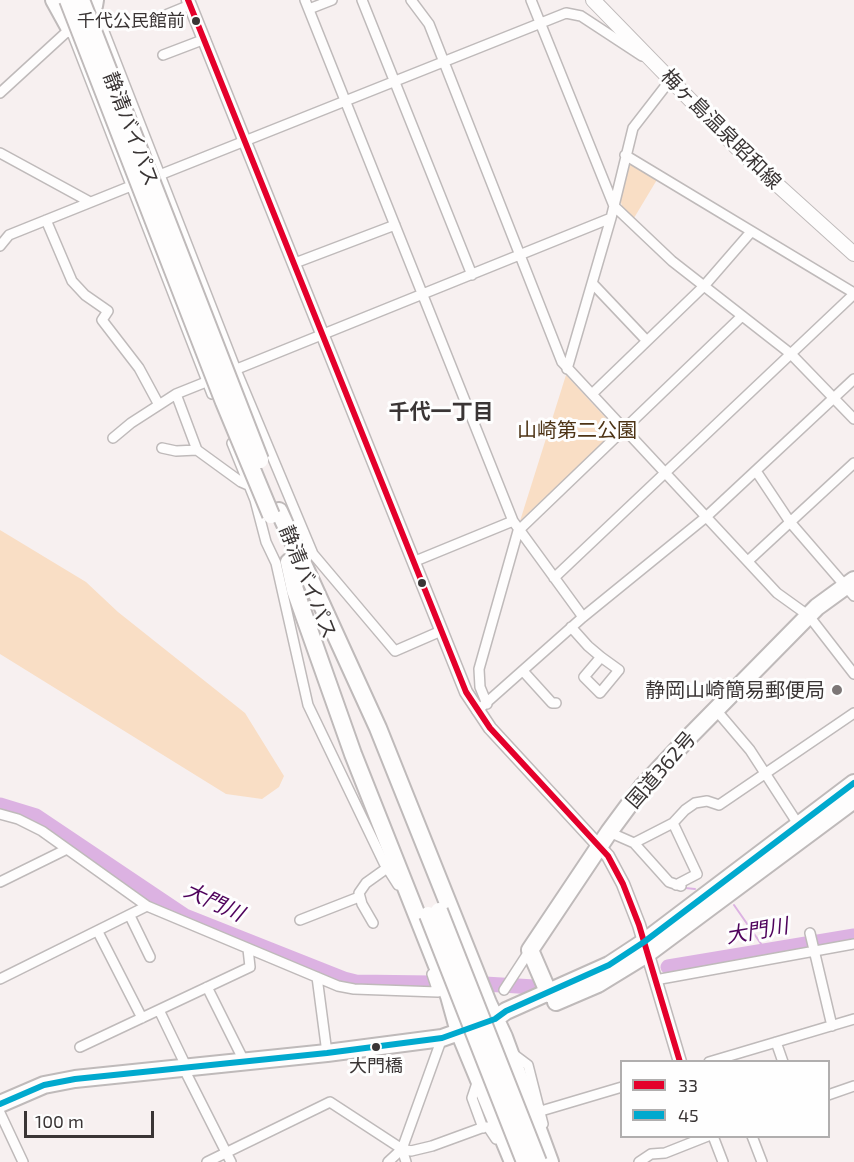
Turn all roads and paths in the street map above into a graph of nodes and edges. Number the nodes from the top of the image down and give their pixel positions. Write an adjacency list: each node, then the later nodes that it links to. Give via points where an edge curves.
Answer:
1 (54, 0): 13 (highway)
2 (68, 0): 63 (highway, 静清バイパス, bridge, via 224,402)
3 (332, 0): 10 (street)
4 (362, 0): 19 (street)
5 (411, 0): 16 (street, via 429,24)
6 (531, 0): 12 (street)
7 (593, 0): 17 (main road, 梅ヶ島温泉昭和線)
8 (92, 2): 13 (street); 25 (street); 63 (highway, 静清バイパス, bridge)
9 (189, 2): 11 (street); 14 (street)
10 (307, 5): 21 (street)
11 (151, 21)
12 (541, 22): 16 (street); 17 (street, via 573,13); 28 (street)
13 (70, 29): 20 (street); 26 (street)
14 (205, 39): 15 (street); 22 (street)
15 (163, 55)
16 (443, 61): 19 (street); 35 (street)
17 (657, 65): 18 (main road, 梅ヶ島温泉昭和線)
18 (670, 79): 24 (street, via 633,128); 34 (main road, 梅ヶ島温泉昭和線, via 740,151)
19 (394, 81): 21 (street); 37 (street)
20 (0, 93)
21 (346, 100): 22 (street); 31 (street)
22 (246, 140): 25 (street); 36 (street)
23 (0, 153): 27 (street)
24 (625, 155): 28 (street); 32 (street)
25 (160, 174): 26 (street); 47 (street)
26 (130, 186): 27 (street); 49 (street)
27 (90, 202): 30 (street)
28 (614, 206): 29 (street); 39 (street)
29 (611, 218): 35 (street); 38 (street)
30 (46, 220): 33 (street, via 9,235); 53 (street, via 72,281 108,311 102,320 139,368)
31 (395, 225): 36 (street); 41 (street)
32 (750, 233): 39 (street); 40 (street)
33 (0, 246)
34 (854, 254)
35 (521, 256): 37 (street); 46 (street)
36 (295, 263): 43 (street)
37 (472, 275): 41 (street)
38 (593, 284): 44 (street); 46 (street)
39 (704, 286): 42 (street); 44 (street)
40 (854, 294): 45 (street)
41 (423, 295): 43 (street); 65 (street)
42 (742, 316): 45 (street); 55 (street)
43 (324, 336): 47 (street); 70 (street)
44 (647, 341): 51 (street)
45 (791, 354): 52 (street); 61 (street)
46 (567, 369): 51 (street)
47 (236, 370): 49 (street); 76 (street, via 313,554 395,651)
48 (854, 379): 52 (street)
49 (207, 382): 50 (street); 62 (street)
50 (176, 394): 53 (street); 58 (street)
51 (592, 394): 55 (street)
52 (834, 398): 54 (street); 60 (street)
53 (159, 405): 56 (street)
54 (854, 419)
55 (624, 430): 61 (street); 67 (street)
56 (113, 438)
57 (162, 448): 58 (street)
58 (197, 450): 62 (street)
59 (854, 463): 66 (street)
60 (756, 471): 64 (street); 66 (street)
61 (664, 474): 64 (street); 71 (street)
62 (250, 486): 94 (street, via 263,534 276,563 308,705)
63 (275, 513): 69 (highway, 静清バイパス); 98 (highway, 静清バイパス); 118 (highway, via 378,728)
64 (706, 517): 68 (street); 74 (street)
65 (513, 521): 67 (street); 70 (street)
66 (790, 522): 68 (street); 72 (street)
67 (518, 531): 71 (street); 81 (street, via 479,669)
68 (748, 561): 73 (street, via 777,593)
69 (289, 562): 98 (highway, 静清バイパス); 121 (highway, via 307,627 449,996)
70 (413, 562): 76 (street)
71 (554, 578): 74 (street)
72 (852, 584): 73 (highway, 国道362号)
73 (809, 616): 79 (street); 82 (highway, 国道362号)
74 (583, 617): 75 (street)
75 (571, 627): 77 (street); 78 (street)
76 (441, 632): 81 (street, via 466,692)
77 (601, 657)
78 (523, 671): 80 (street); 81 (street)
79 (854, 674)
80 (556, 703)
81 (482, 707): 92 (street, via 490,728)
82 (716, 710): 84 (street, via 750,750); 90 (highway, 国道362号, via 643,786)
83 (854, 713): 84 (street)
84 (765, 775): 88 (street, via 719,805 695,803); 89 (street)
85 (854, 783): 89 (highway)
86 (854, 800): 105 (highway)
87 (0, 814): 93 (street, via 31,824)
88 (673, 823): 91 (street); 91 (street, via 697,874 679,885 669,882)
89 (798, 824): 105 (highway)
90 (609, 832): 91 (street); 92 (highway, 国道362号)
91 (634, 843)
92 (599, 846): 105 (street, via 623,884); 107 (highway, 国道362号)
93 (67, 849): 95 (street); 97 (street)
94 (387, 868): 96 (street, via 362,887); 110 (street, via 399,886 438,992 354,989)
95 (0, 882)
96 (359, 897): 100 (street); 101 (street)
97 (147, 906): 99 (street); 106 (street)
98 (433, 913): 152 (highway, 静清バイパス, bridge); 153 (highway, 静清バイパス, bridge)
99 (130, 916): 102 (street); 109 (street)
100 (300, 920)
101 (373, 923)
102 (98, 932): 111 (street); 117 (street)
103 (810, 933): 108 (street)
104 (854, 944): 108 (street)
105 (646, 948): 112 (street); 115 (highway); 118 (highway, via 598,984 510,1020)
106 (248, 949): 110 (street); 113 (street, via 249,967)
107 (530, 950): 114 (street); 115 (highway)
108 (814, 951): 112 (street); 120 (street)
109 (150, 957)
110 (317, 977): 126 (street)
111 (0, 979)
112 (655, 980): 129 (street)
113 (207, 987): 116 (street); 127 (street)
114 (504, 990)
115 (549, 994): 118 (highway)
116 (159, 1010): 117 (street); 131 (street)
117 (142, 1018): 124 (street)
118 (495, 1019): 121 (highway); 125 (highway)
119 (854, 1019): 120 (street)
120 (832, 1026): 123 (street)
121 (459, 1032): 122 (highway); 138 (highway)
122 (442, 1038): 126 (highway); 142 (street)
123 (776, 1042): 128 (street); 130 (street)
124 (80, 1047)
125 (510, 1052): 136 (street, via 528,1065); 154 (highway)
126 (327, 1053): 127 (highway)
127 (243, 1059): 131 (highway)
128 (728, 1059)
129 (680, 1060)
130 (782, 1060)
131 (184, 1066): 135 (highway, via 44,1085); 143 (street)
132 (854, 1086): 134 (street)
133 (620, 1087): 136 (street)
134 (830, 1094)
135 (0, 1104)
136 (541, 1111): 155 (street)
137 (0, 1113): 145 (street)
138 (489, 1121): 142 (street, via 432,1146); 150 (street, via 488,1127); 151 (highway)
139 (706, 1138): 144 (street)
140 (713, 1138): 157 (street)
141 (752, 1138): 158 (street)
142 (402, 1149): 143 (street, via 330,1102); 148 (street); 149 (street)
143 (227, 1153): 146 (street); 147 (street)
144 (667, 1158): 156 (street, via 651,1154)
145 (23, 1162)
146 (207, 1162)
147 (231, 1162)
148 (388, 1162)
149 (406, 1162)
150 (505, 1162)
151 (513, 1162)
152 (525, 1162)
153 (538, 1162)
154 (550, 1162)
155 (559, 1162)
156 (639, 1162)
157 (723, 1162)
158 (762, 1162)

